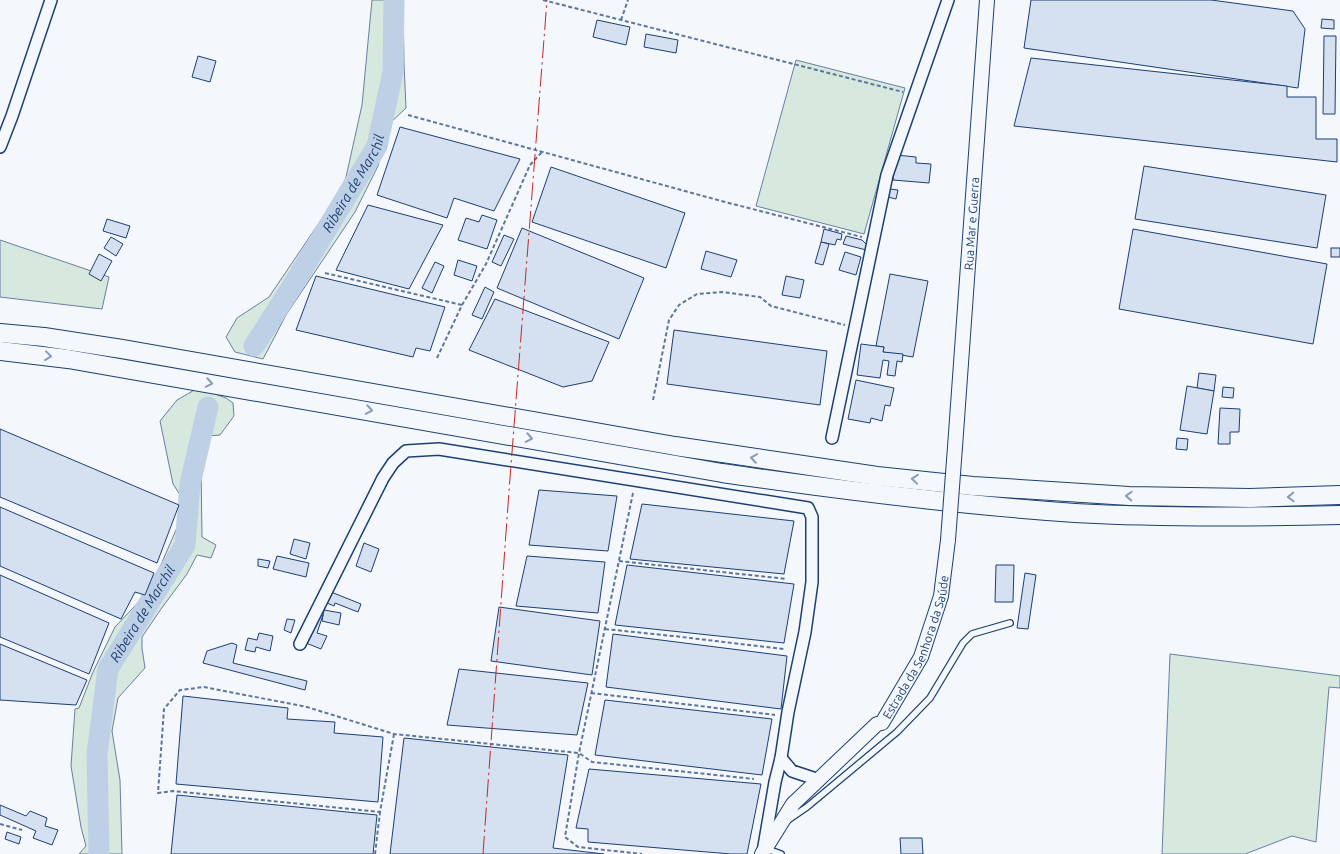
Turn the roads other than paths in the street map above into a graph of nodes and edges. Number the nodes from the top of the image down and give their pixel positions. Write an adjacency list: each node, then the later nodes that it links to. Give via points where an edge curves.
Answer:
1 (51, 0): 4 (street)
2 (948, 0): 7 (street, via 886,176)
3 (987, 0): 10 (street, Rua Mar e Guerra, bridge)
4 (0, 147)
5 (0, 333): 8 (main road, one-way to 5, via 1250,498 1129,496 878,476 675,446 44,336)
6 (0, 351): 9 (main road, one-way to 9, via 68,358 817,487 1077,513 1255,517)
7 (832, 438)
8 (1340, 495)
9 (1340, 514)
10 (948, 540): 14 (street, Estrada da Senhora da Saúde, via 941,596 921,657 882,723 877,724)
11 (1010, 623): 15 (lane, via 972,634 963,643 930,698 897,732 807,807)
12 (300, 644): 13 (street, via 383,478 406,451 439,449 808,508 812,517 812,582)
13 (781, 758): 14 (street, via 792,771); 16 (street)
14 (819, 780): 15 (street, Estrada da Senhora da Saúde, via 793,804)
15 (780, 825): 16 (street, Estrada da Senhora da Saúde)
16 (763, 852): 17 (lane)
17 (781, 854)

